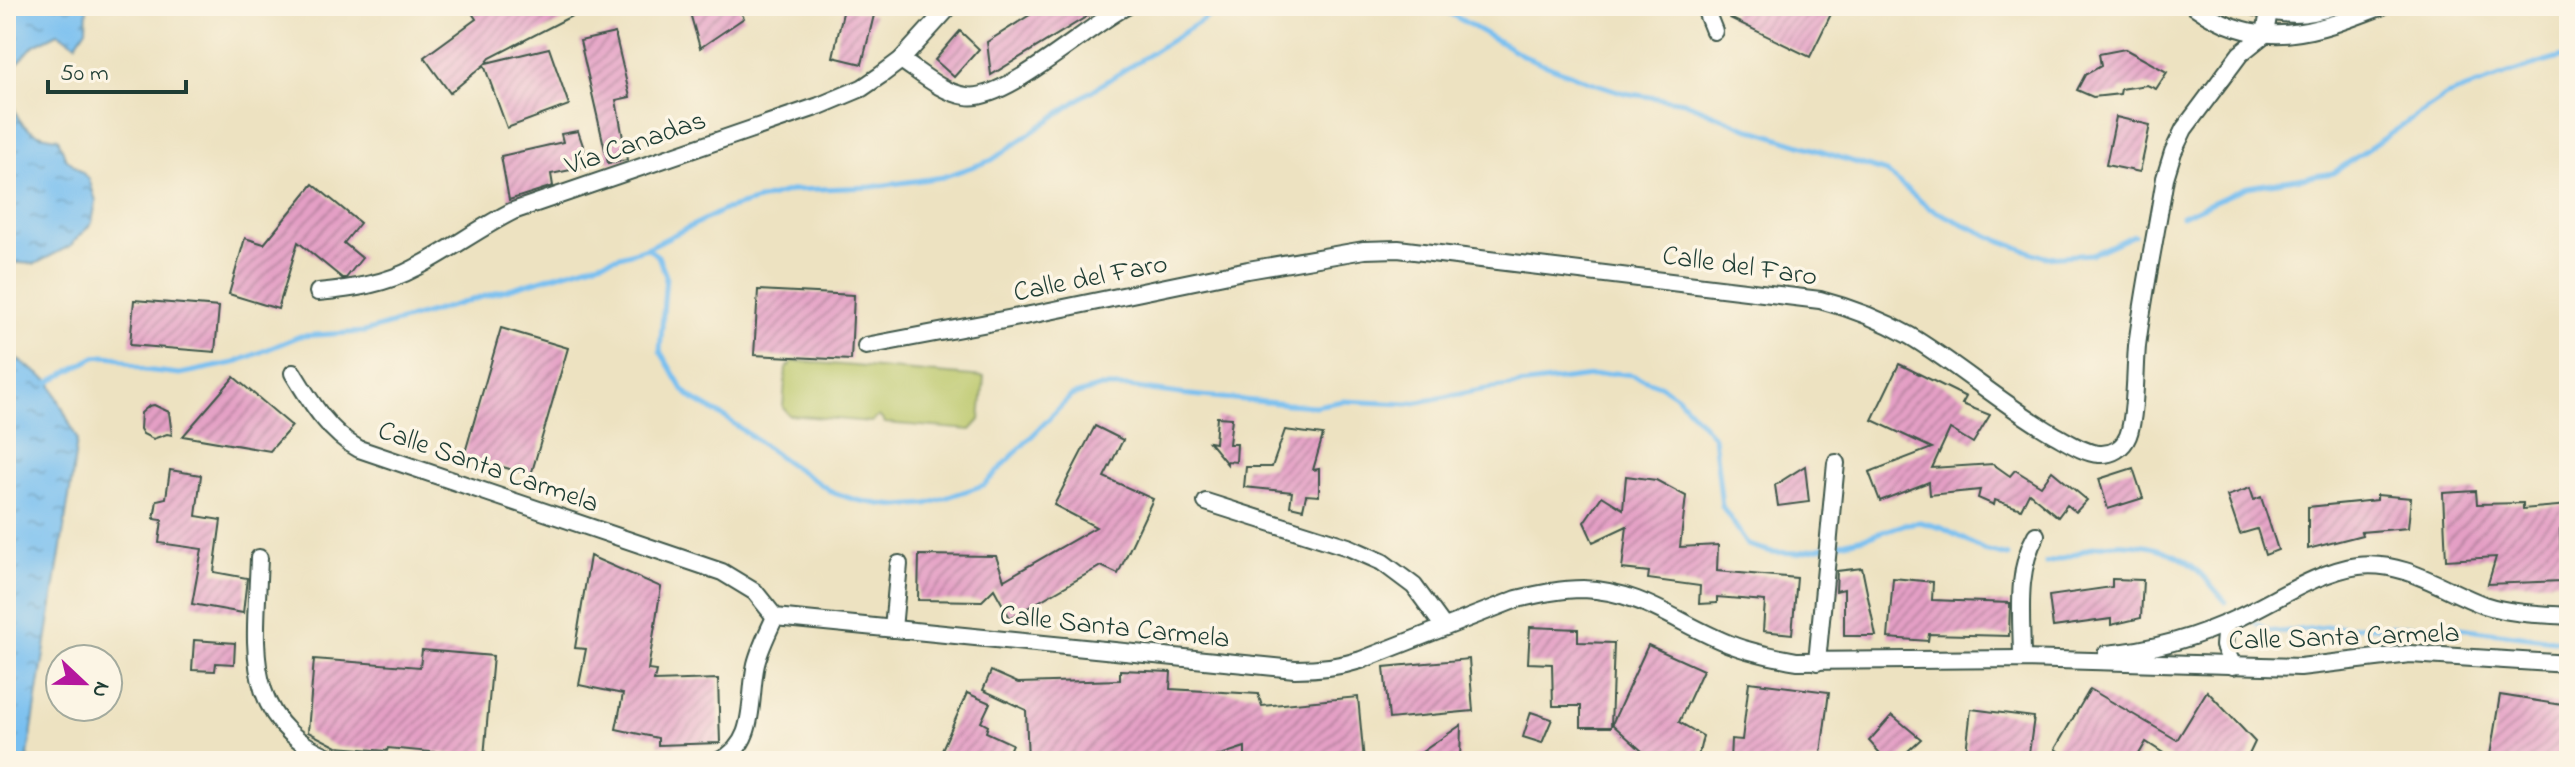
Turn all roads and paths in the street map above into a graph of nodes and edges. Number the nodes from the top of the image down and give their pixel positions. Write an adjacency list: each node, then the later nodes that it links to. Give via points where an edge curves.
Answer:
1 (950, 6): 11 (street, Vía Canadas)
2 (1127, 6): 11 (street, via 988,95 949,92)
3 (1704, 6): 9 (street)
4 (2194, 6): 10 (street, via 2224,23)
5 (2252, 6): 8 (street)
6 (2334, 6): 8 (street, via 2291,16)
7 (2383, 6): 10 (street, via 2314,31)
8 (2268, 9): 10 (street)
9 (1714, 31)
10 (2265, 34): 13 (street, Calle del Faro, via 2240,54 2173,152 2137,345 2129,431 2121,447 2110,453 2088,452 2065,441 1909,335 1820,300 1398,249 1248,270)
11 (901, 60): 12 (street, Vía Canadas, via 862,88 819,106 513,211 414,269)
12 (318, 292)
13 (866, 346)
14 (293, 373): 21 (street, Calle Santa Carmela, via 337,433 359,449 722,572 755,592)
15 (1836, 463): 26 (street)
16 (1206, 502): 23 (street, via 1382,562 1414,586)
17 (2036, 535): 25 (street, via 2023,571)
18 (259, 558): 29 (street, via 256,662 264,696 300,741)
19 (899, 564): 24 (street)
20 (2569, 616): 22 (street, Calle Santa Carmela, via 2498,609 2409,572 2371,565 2332,573)
21 (775, 617): 24 (street, Calle Santa Carmela); 30 (street, via 757,660 746,732 732,753)
22 (2226, 623): 25 (street, Calle Santa Carmela, via 2181,640 2118,653); 28 (street, via 2224,646)
23 (1444, 627): 24 (street, Calle Santa Carmela, via 1347,665 1306,669); 26 (street, Calle Santa Carmela, via 1517,599 1593,590 1657,607 1749,651)
24 (893, 629)
25 (2023, 660): 26 (street, Calle Santa Carmela); 28 (street, Calle Santa Carmela)
26 (1817, 662)
27 (2569, 664): 28 (street, Calle Santa Carmela, via 2410,654 2300,667)
28 (2233, 666)
29 (340, 761)
30 (719, 761)

